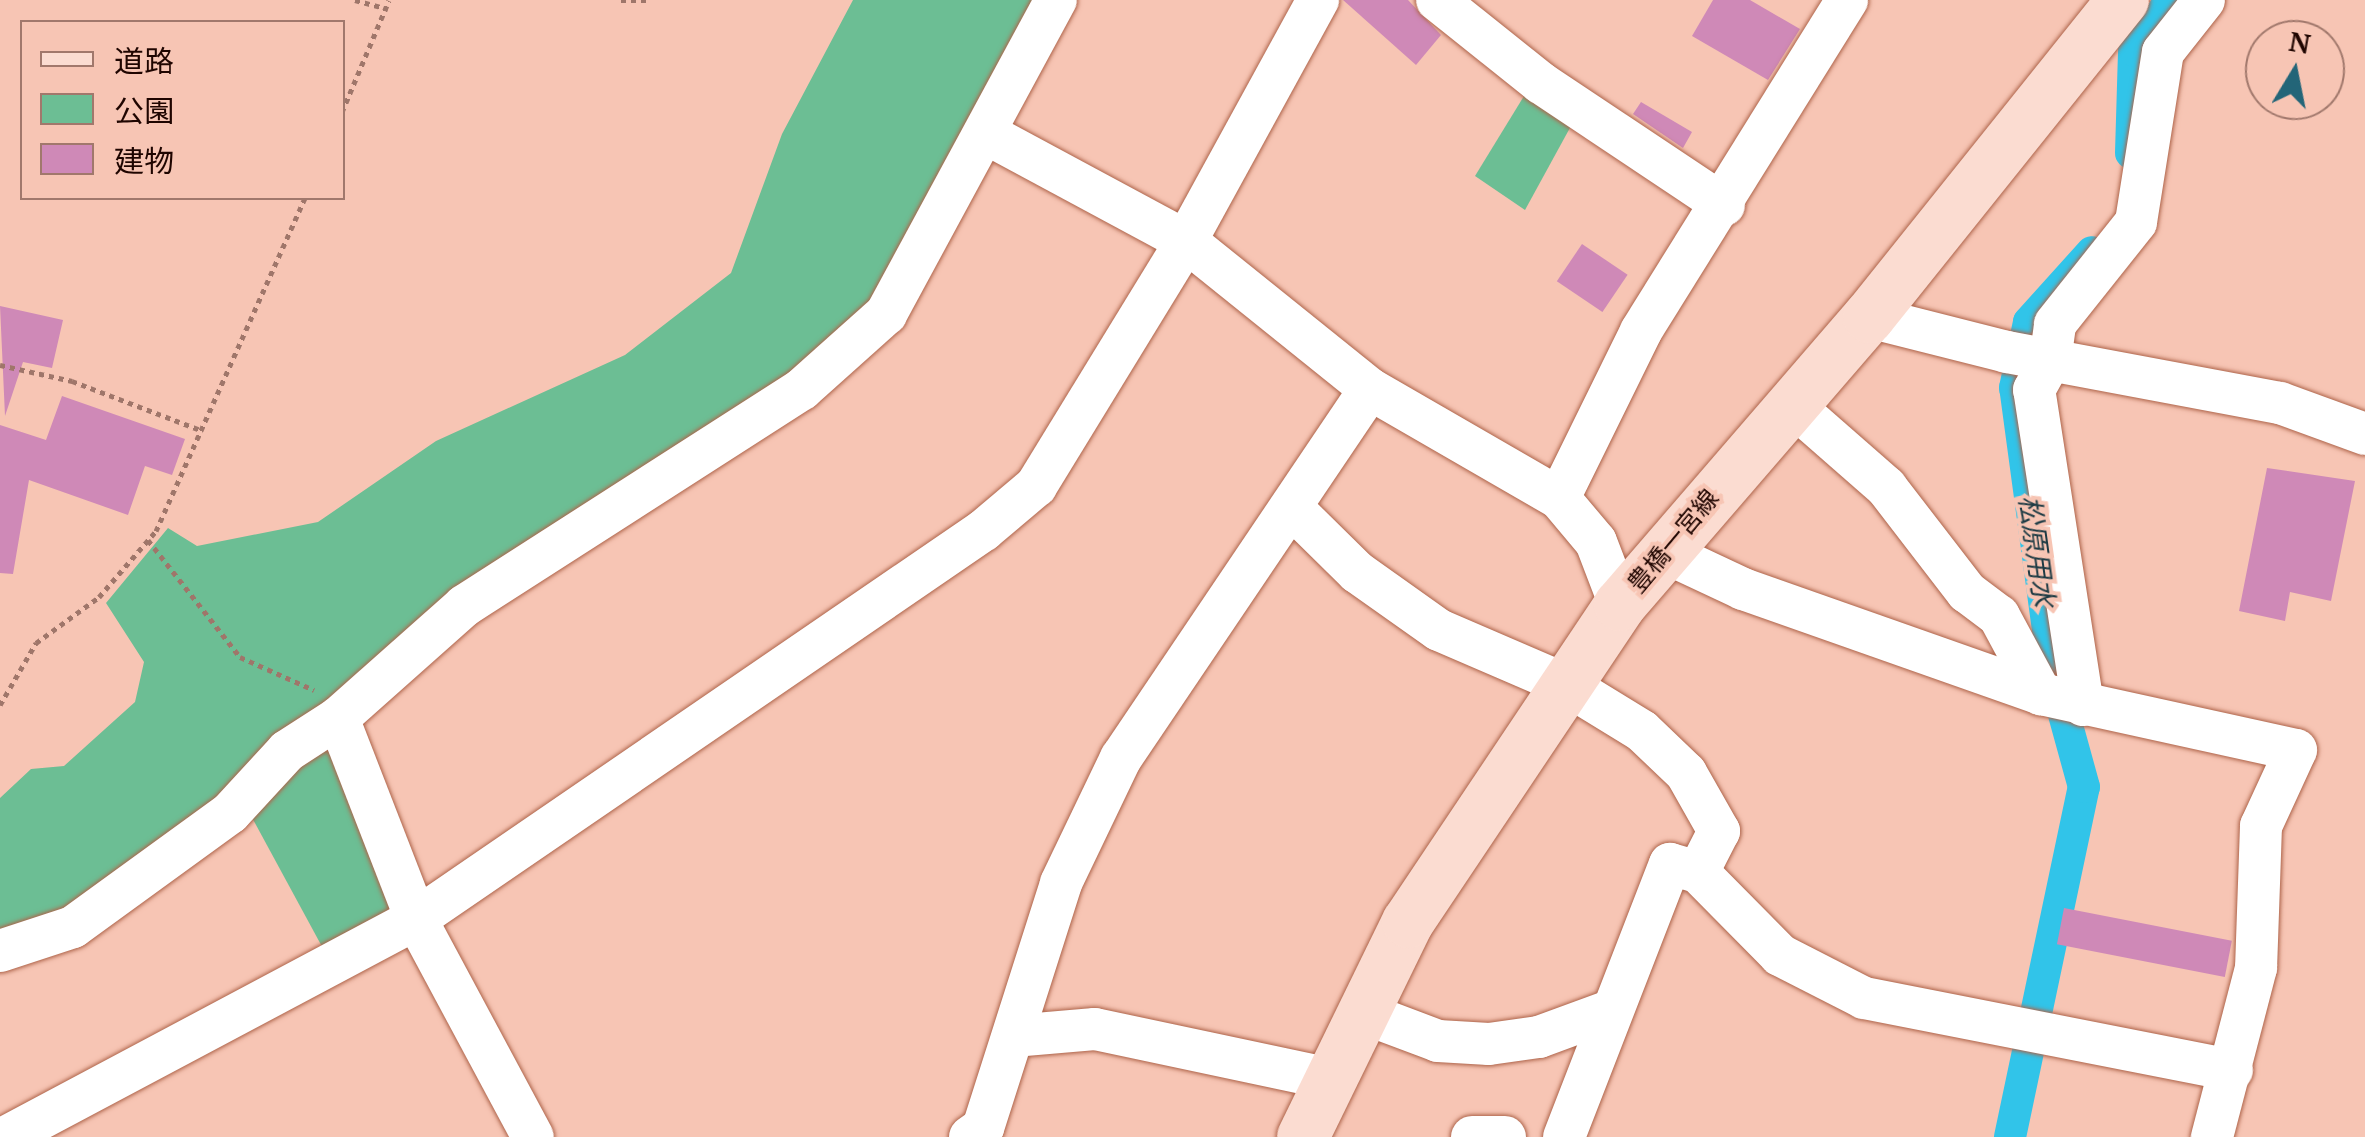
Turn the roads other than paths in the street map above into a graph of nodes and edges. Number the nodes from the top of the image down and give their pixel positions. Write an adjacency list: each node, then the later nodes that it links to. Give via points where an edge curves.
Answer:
1 (1056, 0): 7 (street)
2 (1318, 0): 9 (street)
3 (1437, 0): 8 (street, via 1541,83)
4 (1847, 0): 8 (street)
5 (2123, 0): 10 (main road, 豊橋一宮線)
6 (2204, 0): 11 (street, via 2163,52 2136,222)
7 (987, 134): 9 (street); 21 (street, via 886,314 802,388 464,606)
8 (1724, 205): 15 (street, via 1642,331)
9 (1186, 241): 12 (street); 23 (street, via 1036,486 984,530)
10 (1869, 316): 11 (street); 13 (main road, 豊橋一宮線)
11 (2031, 357): 14 (street, via 2280,403); 20 (street)
12 (1370, 389): 15 (street); 16 (street)
13 (1790, 402): 17 (main road, 豊橋一宮線); 20 (street, via 1886,487)
14 (2365, 434)
15 (1559, 498): 18 (street, via 1596,542)
16 (1291, 507): 19 (street, via 1357,572 1439,630); 27 (street, via 1122,758 1061,883)
17 (1664, 552): 18 (main road, 豊橋一宮線); 20 (street, via 1743,589)
18 (1620, 605): 19 (main road, 豊橋一宮線)
19 (1567, 685): 22 (street, via 1642,731 1686,773 1719,831); 25 (main road, 豊橋一宮線, via 1472,814)
20 (2062, 699): 28 (street, via 2296,750 2261,826 2256,968)
21 (338, 718): 23 (street); 24 (street, via 287,750 230,812 73,927)
22 (1698, 872): 26 (street, via 1670,864); 28 (street, via 1780,955 1864,998)
23 (416, 919): 30 (street); 31 (street)
24 (0, 951)
25 (1361, 1012): 26 (street, via 1438,1041 1488,1044 1539,1037); 29 (main road, 豊橋一宮線)
26 (1607, 1012): 36 (street)
27 (1013, 1036): 29 (street, via 1095,1029); 32 (street, via 983,1128)
28 (2232, 1070): 37 (street)
29 (1326, 1078): 33 (main road, 豊橋一宮線)
30 (16, 1134)
31 (534, 1137)
32 (970, 1137)
33 (1302, 1137)
34 (1472, 1137): 35 (street)
35 (1505, 1137)
36 (1564, 1137)
37 (2212, 1137)

